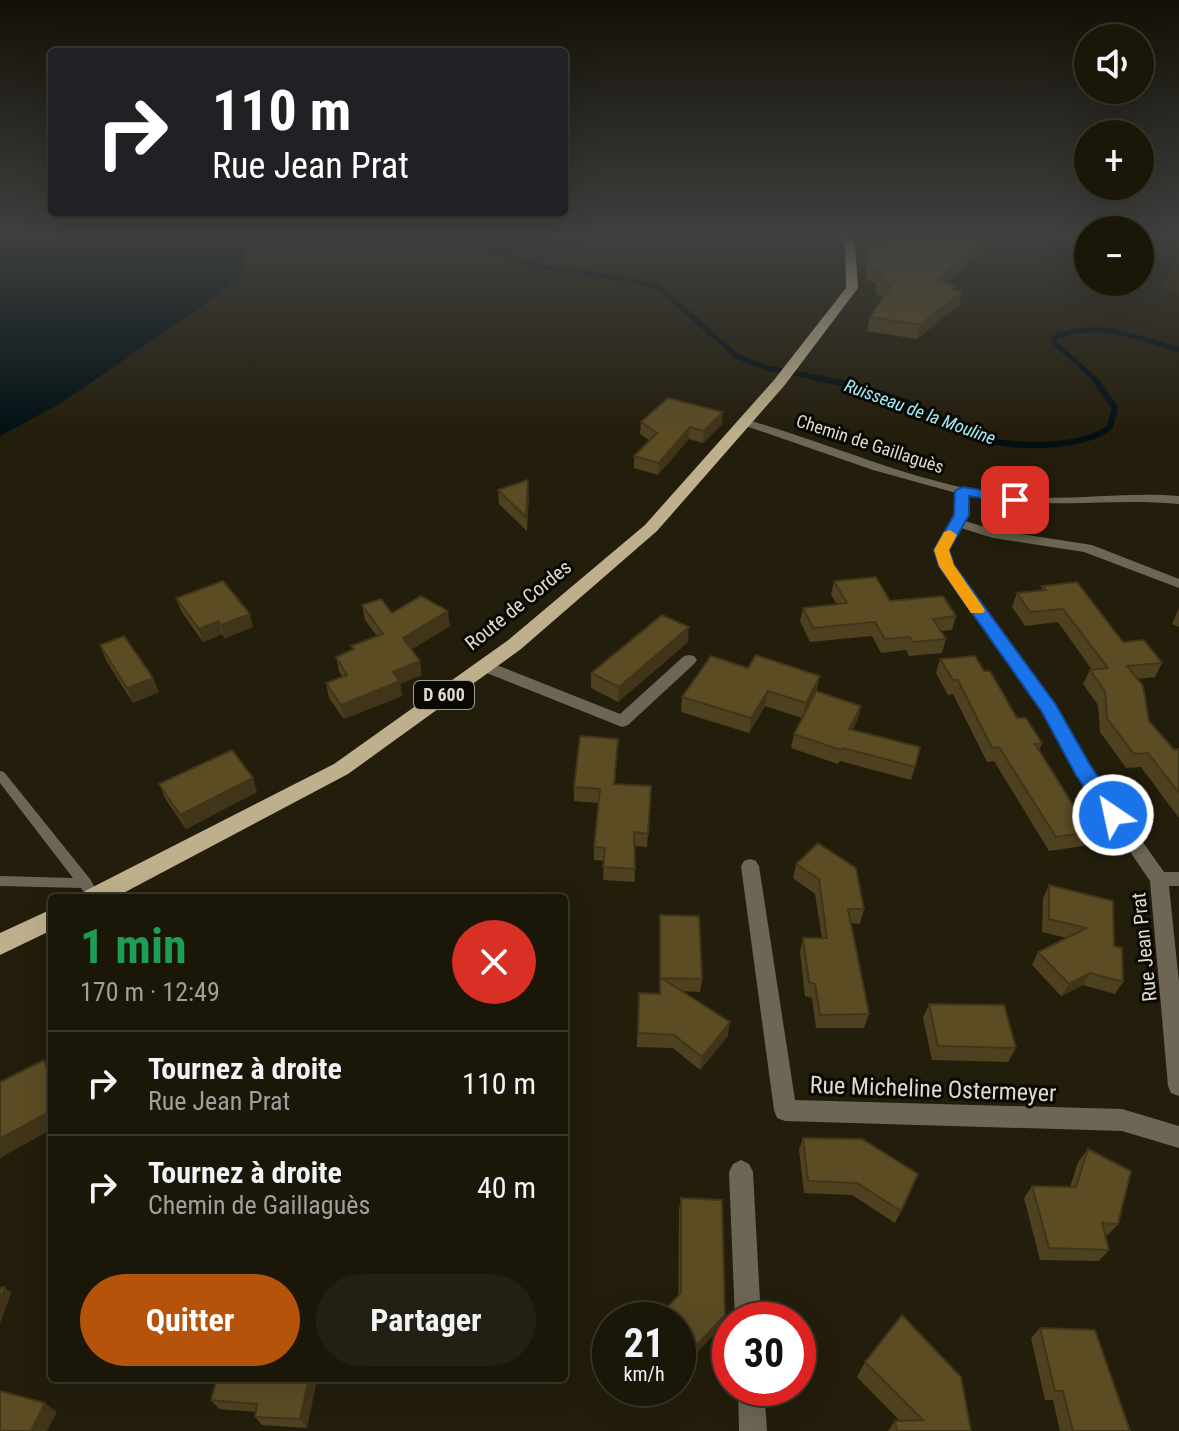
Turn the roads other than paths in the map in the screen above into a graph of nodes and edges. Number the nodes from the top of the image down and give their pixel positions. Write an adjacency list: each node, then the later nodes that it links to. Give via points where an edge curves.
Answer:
1 (841, 303): 2 (main road, Route de Cordes / D 600)
2 (744, 422): 3 (street, Chemin de Gaillaguès); 8 (main road, Route de Cordes / D 600, via 651,528)
3 (962, 491): 4 (street, Chemin de Gaillaguès, via 1015,500); 5 (street, Rue Jean Prat)
4 (1179, 500)
5 (958, 523): 6 (street, via 993,534 1087,548); 11 (street, Rue Jean Prat, via 941,550 947,566 1049,709 1083,770)
6 (1179, 584)
7 (689, 660): 8 (street, via 622,721)
8 (484, 666): 14 (main road, Route de Cordes / D 600, via 341,769)
9 (0, 775): 14 (lane)
10 (750, 866): 18 (street, Rue Micheline Ostermeyer, via 785,1110 1122,1120)
11 (1159, 879): 12 (street); 17 (street, Rue Jean Prat)
12 (1179, 879)
13 (0, 881): 14 (lane)
14 (91, 892)
15 (48, 921): 16 (main road)
16 (0, 945)
17 (1179, 1086)
18 (1179, 1137)
19 (741, 1172): 20 (street)
20 (747, 1302)
21 (752, 1406): 22 (street)
22 (753, 1431)

